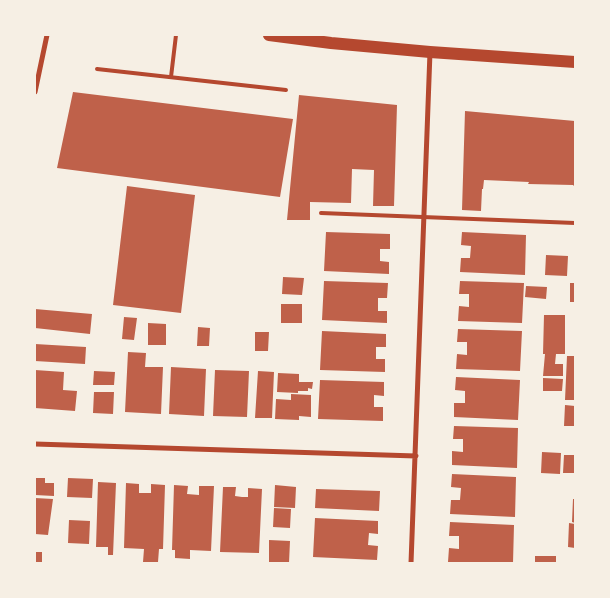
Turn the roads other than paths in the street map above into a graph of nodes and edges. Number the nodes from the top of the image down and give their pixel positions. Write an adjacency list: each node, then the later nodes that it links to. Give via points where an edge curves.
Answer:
1 (47, 35): 8 (street)
2 (176, 35): 9 (lane)
3 (269, 35): 4 (main road)
4 (328, 39): 5 (main road)
5 (430, 52): 6 (main road); 13 (street)
6 (575, 62)
7 (97, 69): 9 (lane)
8 (38, 71): 11 (street)
9 (171, 77): 10 (lane)
10 (286, 90)
11 (35, 92)
12 (321, 214): 13 (lane)
13 (424, 217): 14 (lane); 16 (street)
14 (575, 223)
15 (35, 444): 16 (street)
16 (416, 456): 17 (street)
17 (411, 563)

